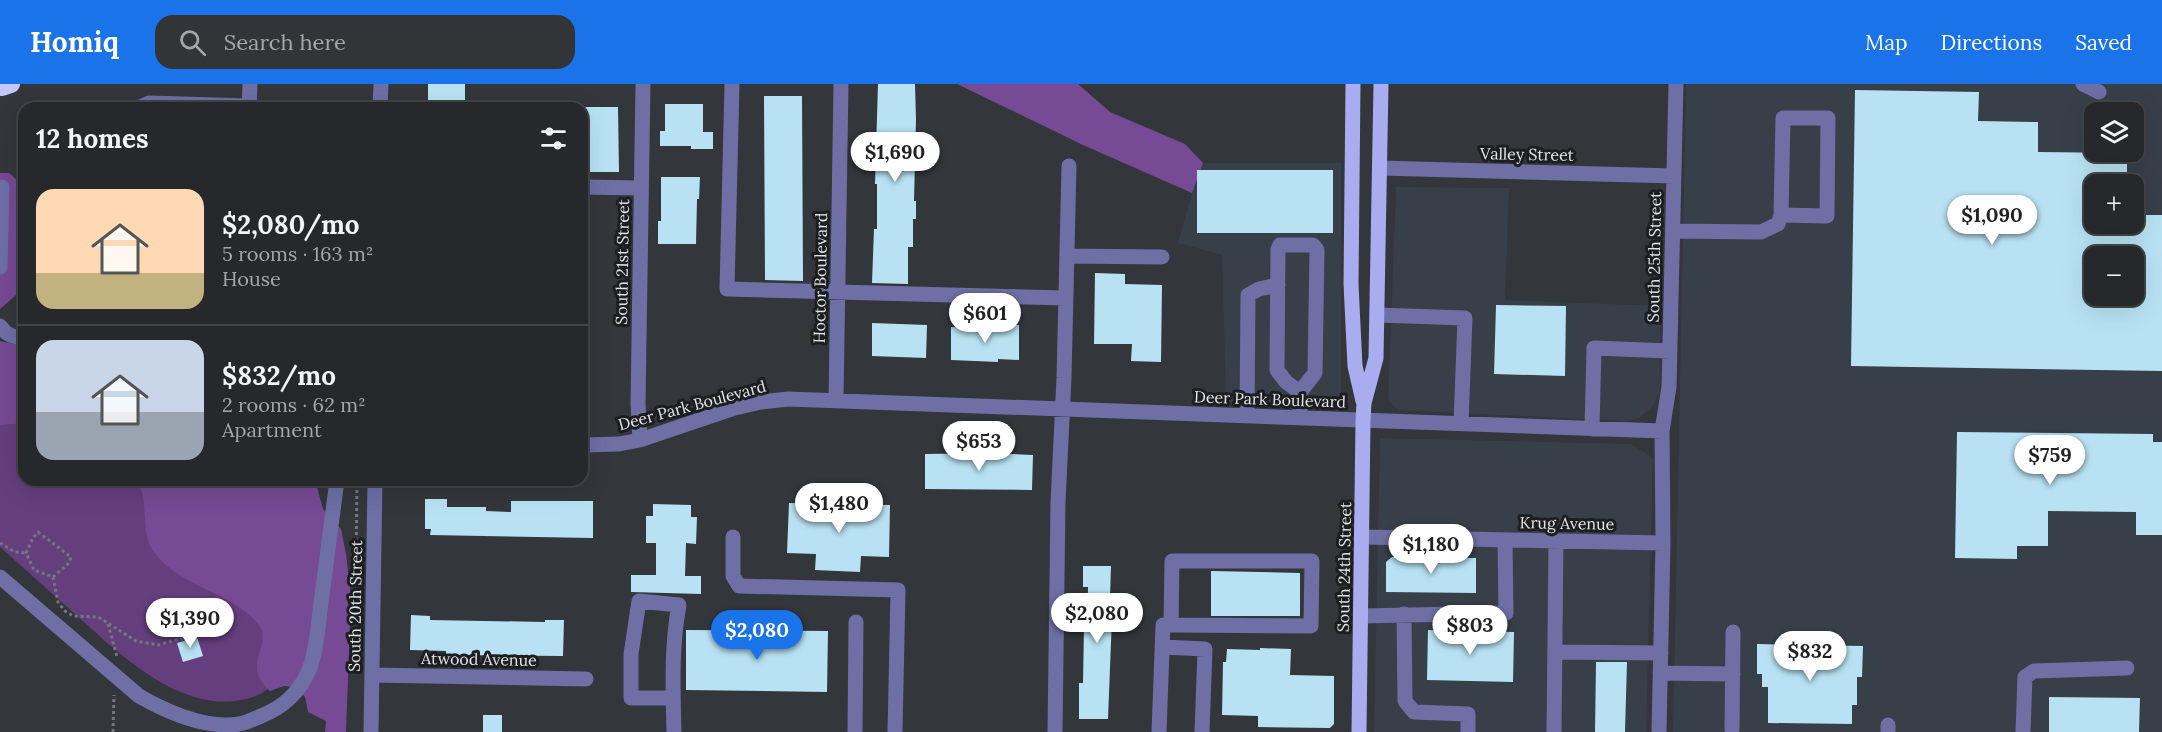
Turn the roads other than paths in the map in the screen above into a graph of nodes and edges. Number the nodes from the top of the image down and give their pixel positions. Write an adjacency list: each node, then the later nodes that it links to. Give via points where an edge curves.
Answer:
1 (250, 84): 11 (street)
2 (381, 84): 12 (street)
3 (643, 84): 18 (street, South 21st Street)
4 (732, 84): 25 (street, via 727,289)
5 (841, 84): 25 (street, Hoctor Boulevard)
6 (1353, 84): 33 (main road, South 24th Street, via 1352,284 1355,366)
7 (1381, 84): 14 (main road, South 24th Street)
8 (1676, 84): 15 (street, South 25th Street)
9 (2083, 84): 10 (street)
10 (2099, 92)
11 (249, 102)
12 (380, 102)
13 (1069, 166): 21 (street)
14 (1380, 168): 15 (street, Valley Street); 27 (main road, South 24th Street)
15 (1674, 176): 20 (street, South 25th Street)
16 (2, 187): 23 (street)
17 (588, 187): 18 (street)
18 (641, 188): 41 (street, South 21st Street)
19 (1781, 215): 19 (street, via 1827,216 1828,118 1783,118); 20 (street, via 1778,224 1761,232)
20 (1672, 231): 30 (street, South 25th Street)
21 (1067, 256): 22 (street); 26 (street)
22 (1162, 257)
23 (0, 267)
24 (1278, 285): 31 (street, via 1277,370); 31 (street, via 1280,245 1312,245 1317,250 1315,373); 35 (street, via 1248,295)
25 (837, 291): 26 (street); 32 (street, Hoctor Boulevard)
26 (1066, 298): 34 (street)
27 (1377, 315): 33 (main road, South 24th Street, via 1376,358); 38 (street, via 1465,318)
28 (0, 326): 29 (street)
29 (18, 337)
30 (1670, 351): 39 (street, via 1594,348); 40 (street, South 25th Street)
31 (1300, 392): 36 (street)
32 (836, 400): 34 (street, Deer Park Boulevard); 41 (street, Deer Park Boulevard, via 761,402)
33 (1364, 404): 37 (main road, South 24th Street)
34 (1062, 410): 35 (street, Deer Park Boulevard); 71 (street)
35 (1247, 416): 36 (street, Deer Park Boulevard)
36 (1300, 418): 37 (street, Deer Park Boulevard)
37 (1364, 421): 38 (street, Deer Park Boulevard); 46 (main road, South 24th Street)
38 (1461, 424): 39 (street, Deer Park Boulevard)
39 (1592, 429): 40 (street, Deer Park Boulevard)
40 (1662, 431): 49 (street)
41 (640, 440): 42 (street, Deer Park Boulevard)
42 (588, 444)
43 (336, 486): 65 (street, via 312,661 298,690)
44 (375, 486): 62 (street, South 20th Street)
45 (734, 537): 70 (street, via 733,576 739,586 898,590)
46 (1363, 537): 47 (street, Krug Avenue); 52 (main road, South 24th Street)
47 (1505, 540): 48 (street, Krug Avenue); 51 (street, via 1506,613)
48 (1556, 541): 49 (street, Krug Avenue); 57 (street)
49 (1663, 543): 58 (street)
50 (0, 577): 65 (street, via 117,669 147,700 216,724)
51 (1404, 614): 52 (street); 75 (street, via 1405,701 1414,712 1468,714)
52 (1361, 616): 74 (main road, South 24th Street)
53 (856, 622): 69 (street)
54 (1171, 625): 54 (street, via 1311,626 1312,561 1172,561); 56 (street, via 1163,625)
55 (1733, 632): 61 (street)
56 (1162, 647): 72 (street); 73 (street, via 1204,649)
57 (1556, 652): 58 (street); 76 (street)
58 (1661, 653): 60 (street)
59 (2127, 668): 78 (street, via 2034,671 2025,677)
60 (1660, 673): 61 (street); 77 (street)
61 (1733, 674): 66 (street)
62 (372, 675): 63 (street, Atwood Avenue); 67 (street, South 20th Street)
63 (586, 679)
64 (673, 698): 64 (street, via 679,605 639,602 631,698); 68 (street)
65 (257, 725)
66 (1732, 729)
67 (371, 732)
68 (674, 732)
69 (855, 732)
70 (895, 732)
71 (1055, 732)
72 (1159, 732)
73 (1202, 732)
74 (1359, 732)
75 (1468, 732)
76 (1554, 732)
77 (1659, 732)
78 (2023, 732)

